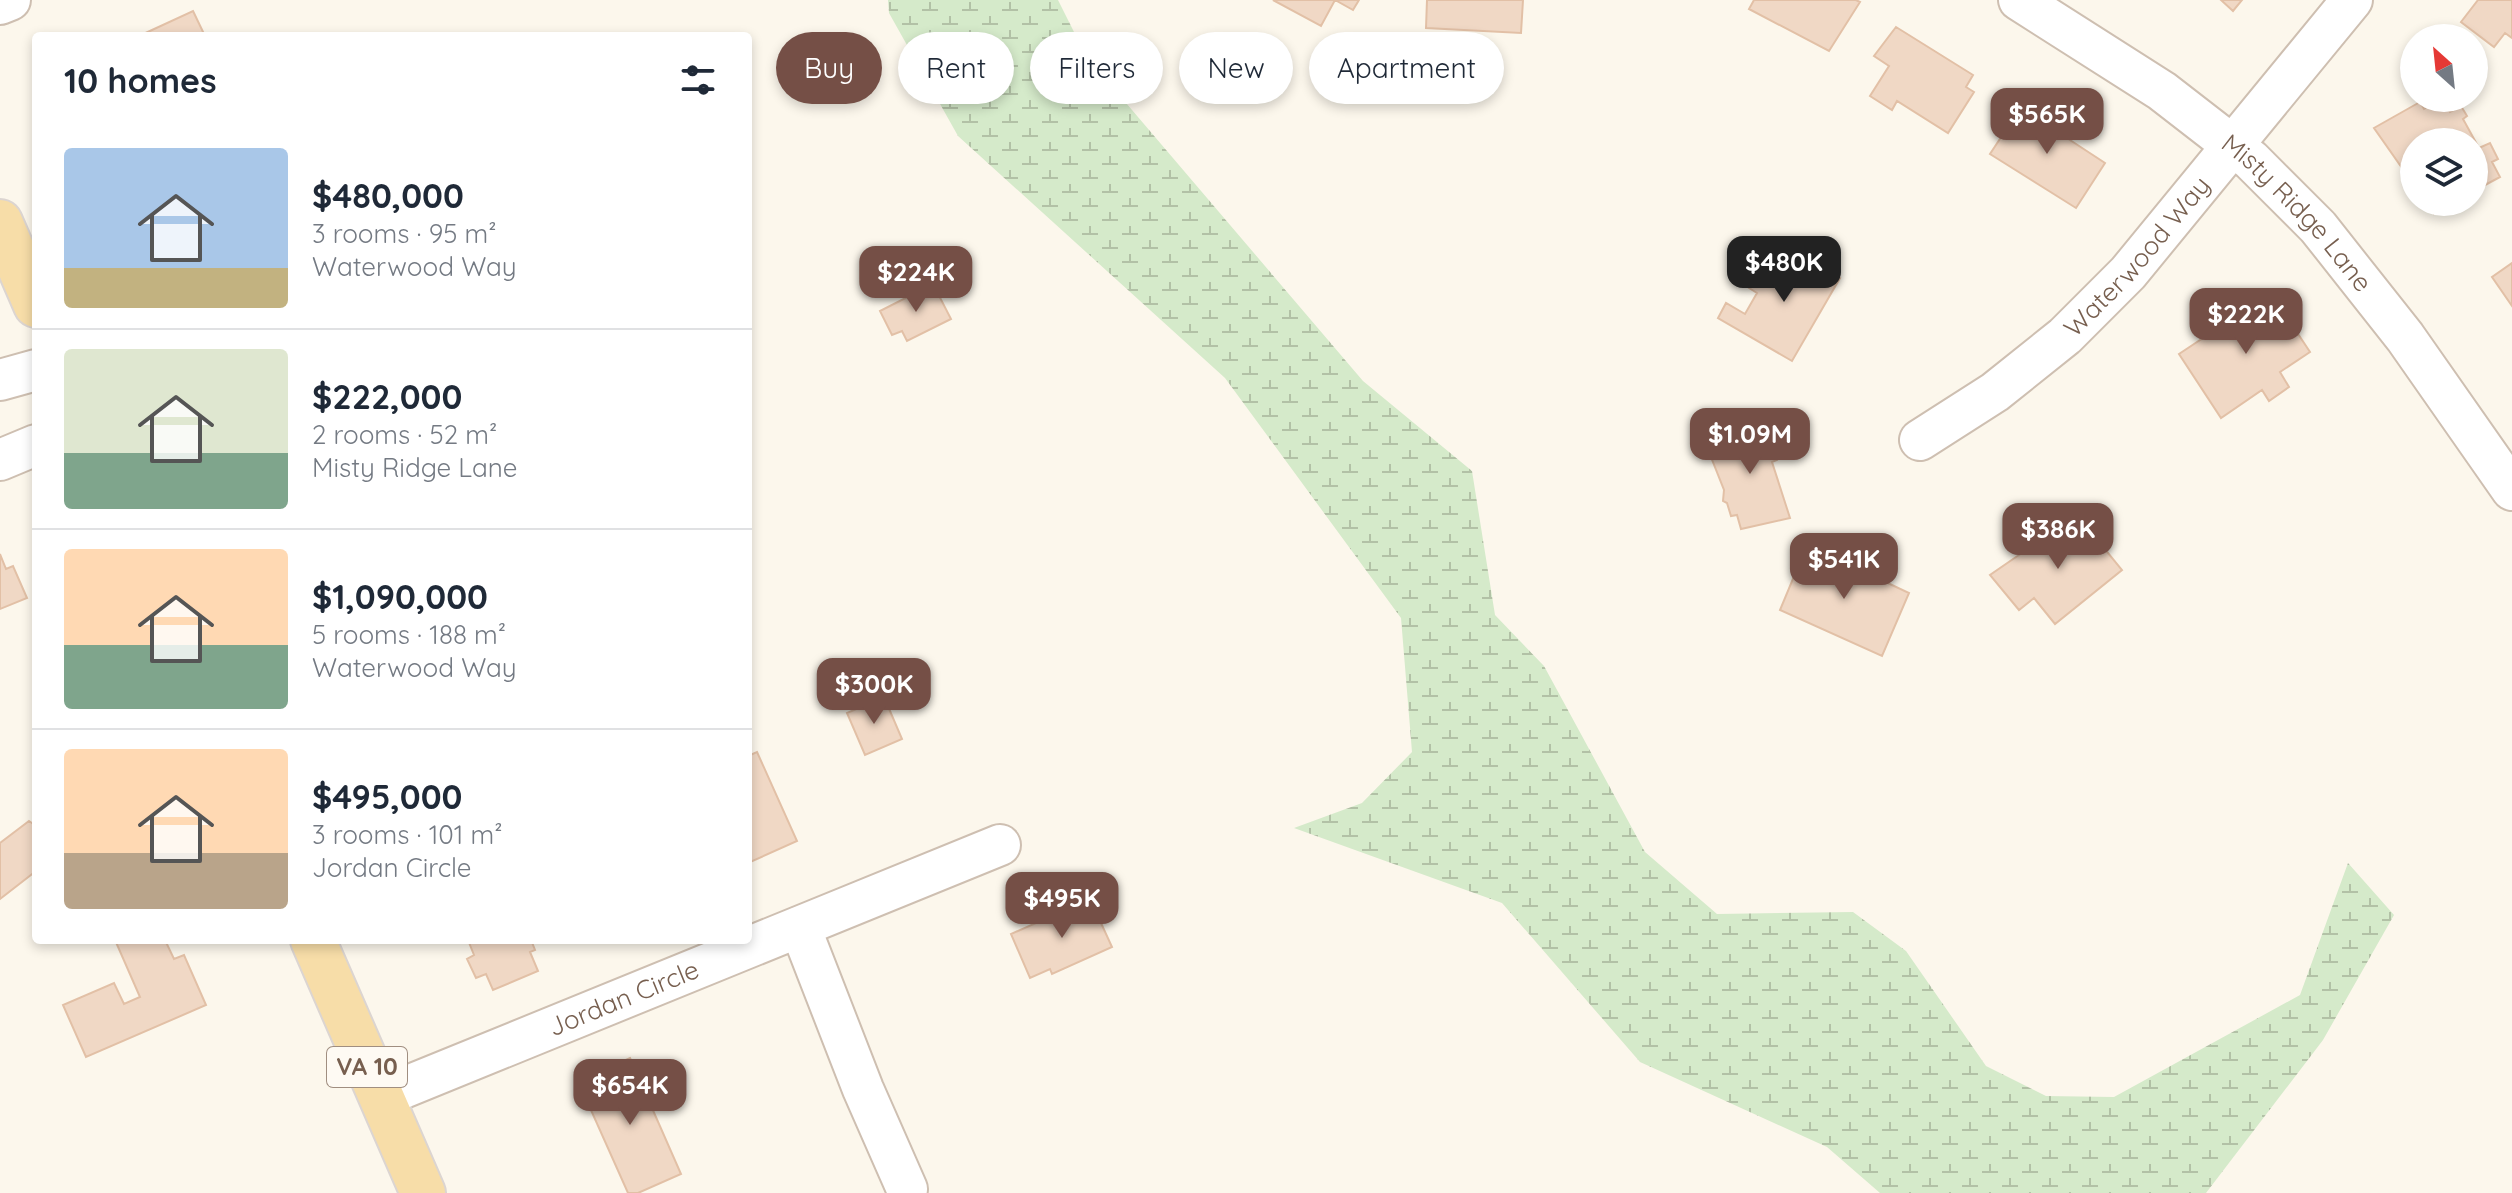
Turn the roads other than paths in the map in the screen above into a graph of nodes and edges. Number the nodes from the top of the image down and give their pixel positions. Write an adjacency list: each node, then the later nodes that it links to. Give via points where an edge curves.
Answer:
1 (10, 0): 4 (street)
2 (2019, 0): 5 (street, Misty Ridge Lane, via 2162,91)
3 (2352, 0): 5 (street, Waterwood Way)
4 (0, 4)
5 (2233, 146): 10 (street, Waterwood Way, via 2128,273 2065,336 1995,392); 13 (street, Misty Ridge Lane, via 2318,227 2405,337)
6 (0, 222): 7 (main road)
7 (32, 296)
8 (32, 371): 9 (street)
9 (0, 380)
10 (1920, 440)
11 (32, 447): 12 (street)
12 (0, 460)
13 (2512, 490)
14 (1000, 845): 15 (street, Jordan Circle)
15 (800, 927): 16 (street, Jordan Circle); 20 (street)
16 (752, 942)
17 (315, 944): 19 (main road, VA 10)
18 (741, 945): 19 (street, Jordan Circle)
19 (381, 1097): 21 (main road, VA 10)
20 (907, 1189)
21 (423, 1193)

